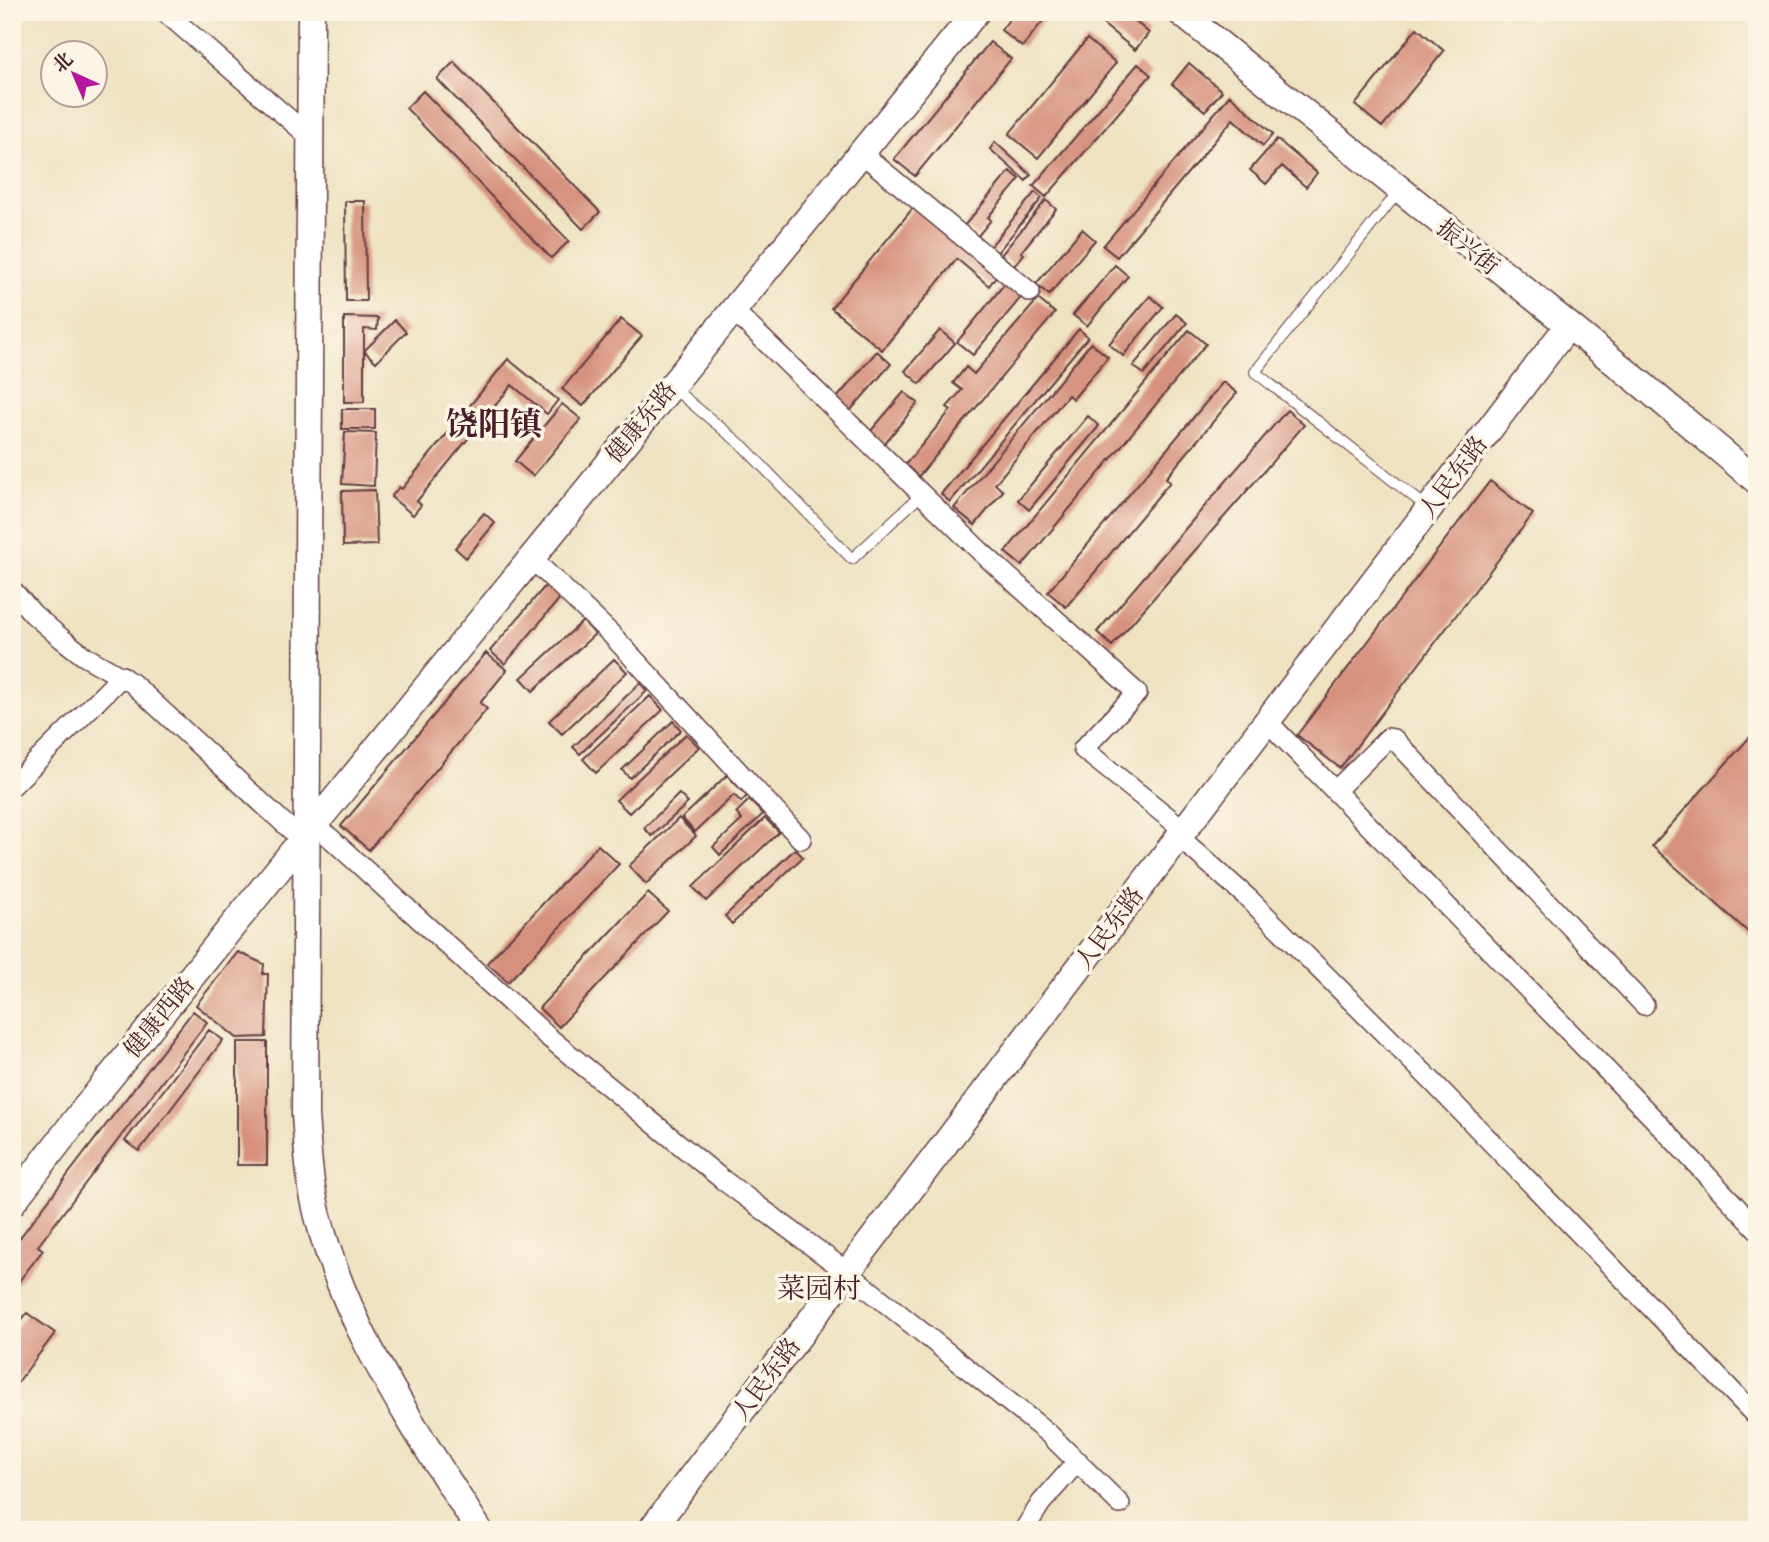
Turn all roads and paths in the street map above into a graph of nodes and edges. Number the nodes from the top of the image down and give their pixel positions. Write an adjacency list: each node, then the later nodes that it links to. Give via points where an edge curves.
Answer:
1 (164, 12): 5 (street)
2 (311, 12): 5 (street)
3 (976, 12): 6 (street, 健康东路)
4 (1180, 12): 7 (street, 振兴街)
5 (311, 138): 21 (street)
6 (860, 152): 8 (street); 9 (street, 健康东路)
7 (1399, 191): 10 (street, 振兴街); 14 (lane, via 1255,372)
8 (1030, 292)
9 (732, 309): 11 (street, 健康东路); 13 (street)
10 (1568, 326): 12 (street, 振兴街); 14 (street, 人民东路)
11 (670, 385): 13 (lane, via 743,446 852,559); 15 (street, 健康东路)
12 (1757, 481)
13 (922, 494): 22 (street, via 1137,693 1083,749)
14 (1429, 509): 18 (street, 人民东路)
15 (530, 558): 21 (street, 健康东路); 23 (street, via 610,633)
16 (12, 590): 17 (street, via 33,614 84,656)
17 (122, 676): 19 (street); 21 (street)
18 (1267, 721): 20 (street); 22 (street, 人民东路)
19 (12, 786)
20 (1335, 791): 24 (street, via 1378,745 1394,739); 26 (street)
21 (308, 832): 25 (street, 健康西路); 27 (street, via 723,1180); 31 (street, via 305,1114 316,1204 344,1291 364,1335)
22 (1182, 833): 27 (street, 人民东路); 28 (street, via 1429,1078)
23 (801, 839)
24 (1644, 1005)
25 (12, 1203)
26 (1757, 1229)
27 (847, 1272): 29 (street); 32 (street, 人民东路)
28 (1757, 1417)
29 (1078, 1461): 30 (street); 33 (street)
30 (1120, 1504)
31 (479, 1530)
32 (650, 1530)
33 (1024, 1530)

